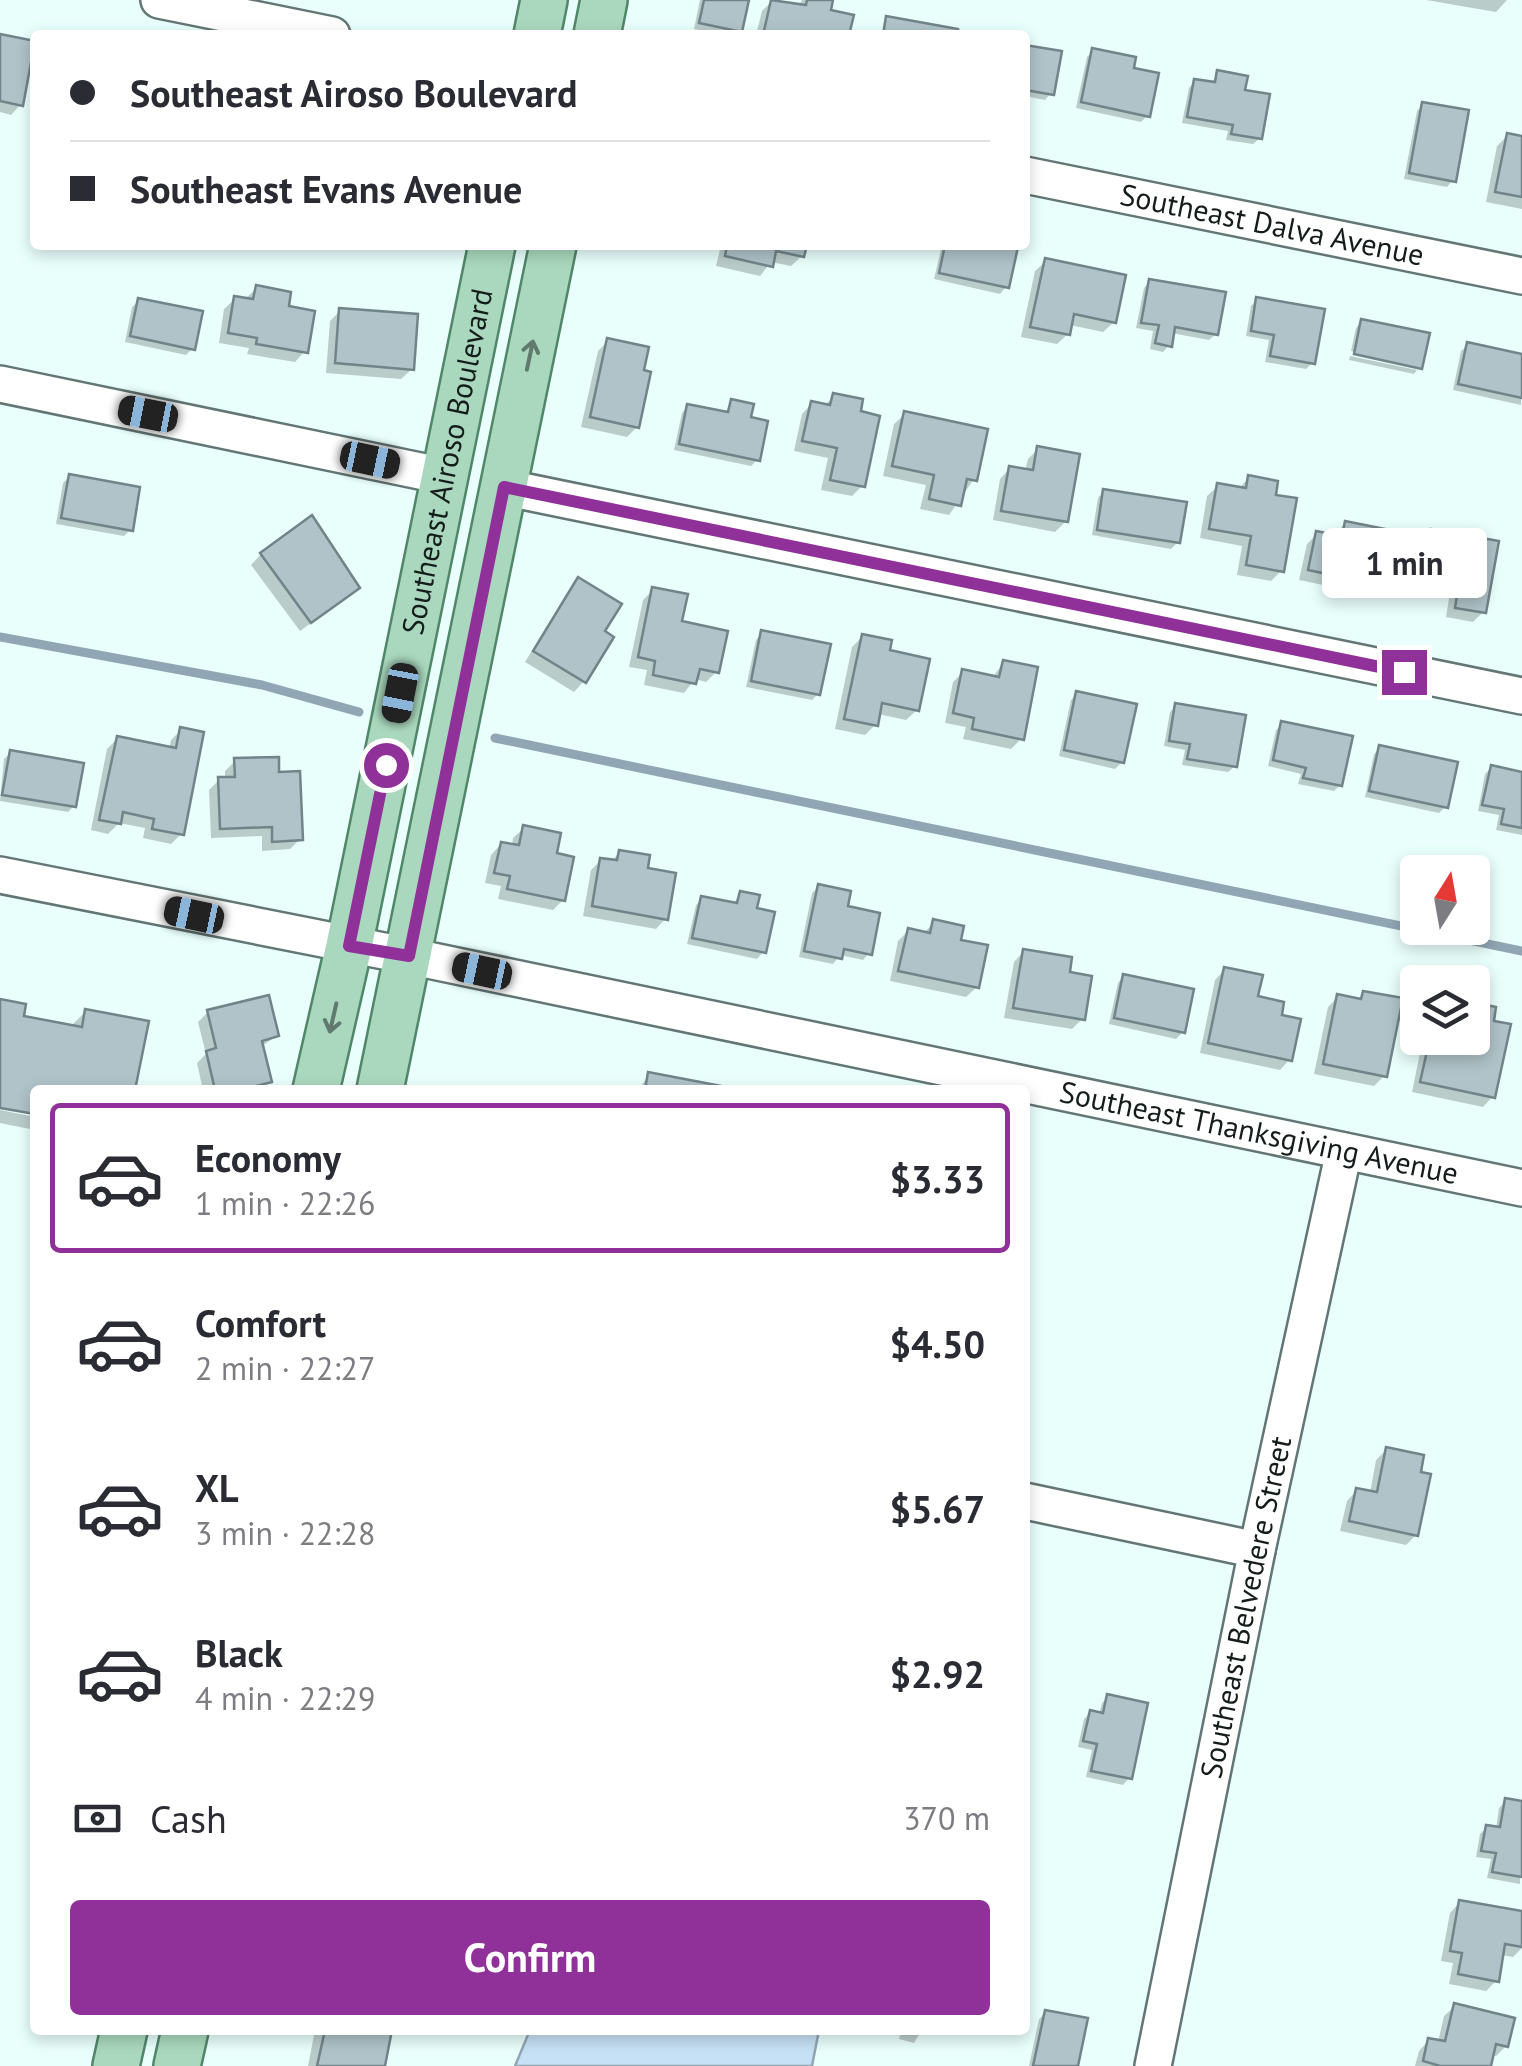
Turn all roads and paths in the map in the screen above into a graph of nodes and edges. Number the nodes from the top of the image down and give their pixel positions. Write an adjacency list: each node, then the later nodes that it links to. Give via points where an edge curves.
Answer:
1 (159, 0): 4 (street)
2 (544, 0): 5 (main road)
3 (604, 0): 6 (main road)
4 (307, 30)
5 (537, 30)
6 (598, 30)
7 (1030, 176): 10 (street, Southeast Dalva Avenue)
8 (491, 250): 12 (main road, Southeast Airoso Boulevard)
9 (551, 250): 13 (main road, Southeast Airoso Boulevard, one-way to 9)
10 (1522, 276)
11 (0, 384): 12 (street)
12 (444, 476): 16 (main road, Southeast Airoso Boulevard)
13 (504, 487): 14 (street); 17 (main road, Southeast Airoso Boulevard)
14 (1522, 696)
15 (0, 875): 16 (street, Southeast Thanksgiving Avenue)
16 (349, 946): 17 (street, Southeast Thanksgiving Avenue); 18 (main road, Southeast Airoso Boulevard, one-way to 18)
17 (409, 956): 19 (main road, Southeast Airoso Boulevard); 20 (street, Southeast Thanksgiving Avenue)
18 (317, 1085)
19 (381, 1085)
20 (1344, 1150): 21 (street, Southeast Thanksgiving Avenue); 23 (street, Southeast Belvedere Street)
21 (1522, 1188)
22 (1030, 1502): 23 (street)
23 (1257, 1550): 28 (street, Southeast Belvedere Street)
24 (123, 2035): 26 (main road)
25 (183, 2035): 27 (main road)
26 (116, 2066)
27 (177, 2066)
28 (1153, 2066)

